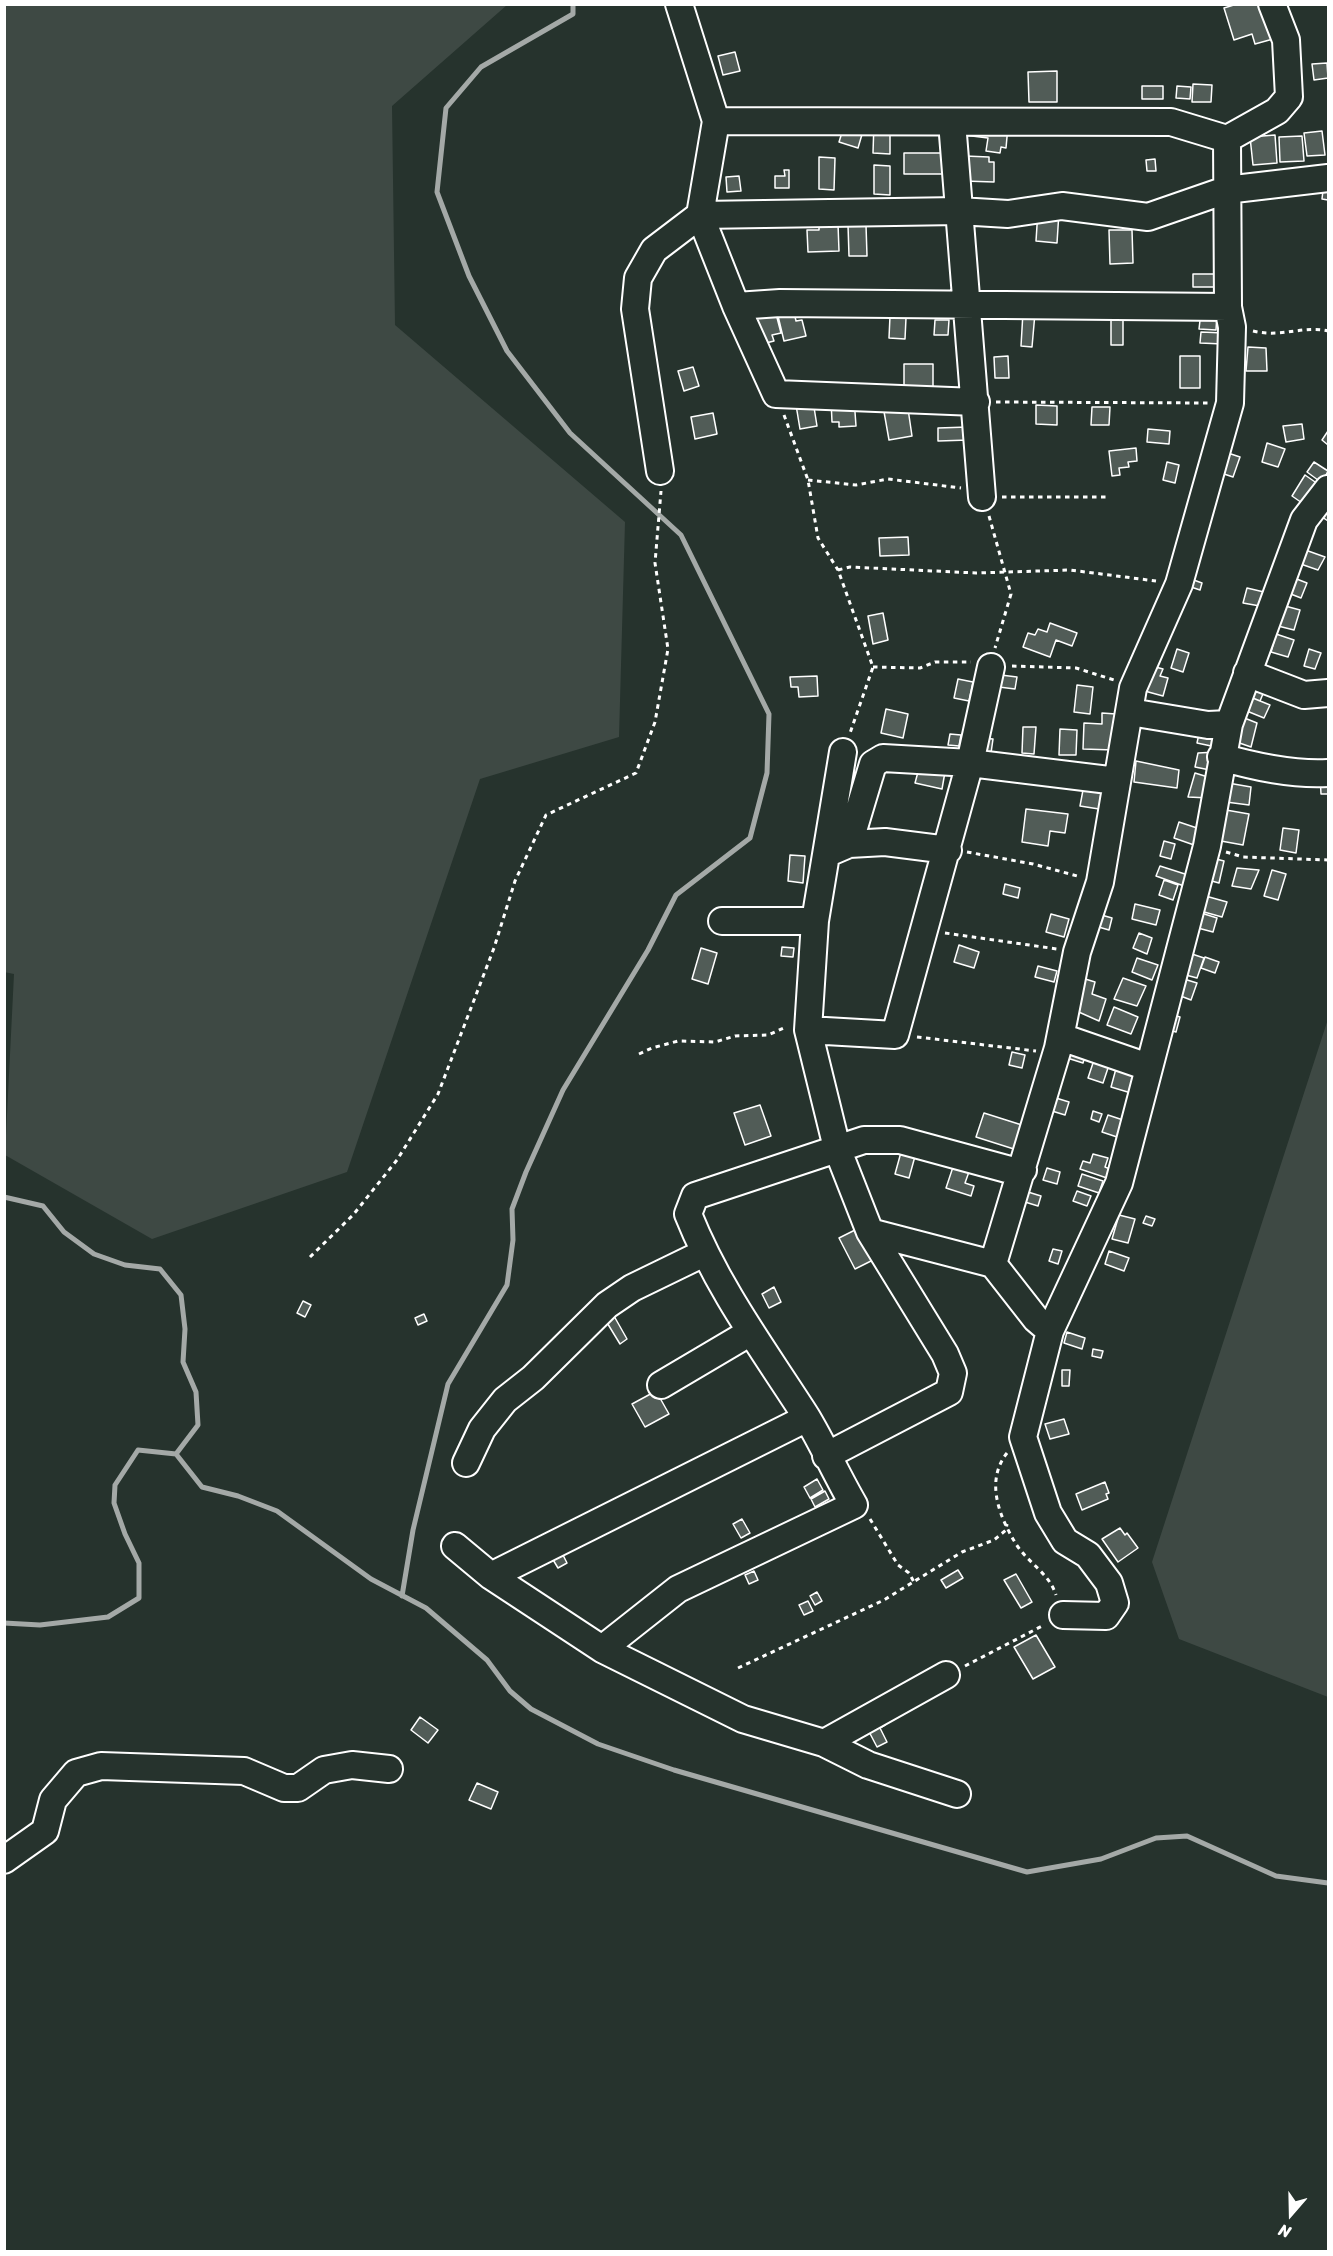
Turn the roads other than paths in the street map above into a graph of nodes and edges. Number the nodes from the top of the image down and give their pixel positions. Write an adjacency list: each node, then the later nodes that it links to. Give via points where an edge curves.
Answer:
1 (679, 4): 3 (street)
2 (1272, 4): 5 (street, via 1286,40 1289,97 1277,111)
3 (716, 121): 4 (street); 9 (street)
4 (952, 122): 5 (street, via 1171,122); 8 (street)
5 (1227, 140): 7 (street)
6 (1329, 178): 7 (street)
7 (1226, 190): 8 (street, via 1148,217 1062,207 1008,214); 12 (street)
8 (958, 211): 9 (street); 11 (street)
9 (700, 215): 10 (street); 14 (street, via 654,250 638,278 635,309)
10 (736, 306): 11 (street); 13 (street, via 776,394)
11 (968, 306): 12 (street); 13 (street)
12 (1230, 317): 20 (street, via 1230,403 1179,584)
13 (976, 402): 16 (street)
14 (660, 471)
15 (1329, 489): 18 (street, via 1304,520)
16 (982, 497)
17 (991, 667): 24 (street)
18 (1247, 673): 19 (street, via 1304,695); 21 (street)
19 (1329, 693)
20 (1131, 700): 21 (street, via 1208,725); 26 (street)
21 (1229, 724): 23 (street)
22 (843, 752): 27 (street)
23 (1221, 757): 25 (street, via 1285,771); 33 (street, via 1207,846)
24 (970, 763): 26 (street); 27 (street, via 883,758 873,764); 28 (street)
25 (1329, 773)
26 (1117, 781): 32 (street, via 1100,882 1077,952)
27 (839, 849): 28 (street, via 885,842); 30 (street)
28 (948, 850): 31 (street, via 896,1035)
29 (722, 921): 30 (street)
30 (815, 921): 31 (street)
31 (808, 1030): 34 (street)
32 (1060, 1042): 33 (street); 35 (street)
33 (1148, 1067): 39 (street, via 1119,1183)
34 (837, 1148): 35 (street, via 864,1140 900,1140 1014,1171); 36 (street); 37 (street, via 695,1196 688,1214)
35 (1023, 1170): 38 (street)
36 (870, 1232): 38 (street); 43 (street, via 953,1373 949,1392)
37 (704, 1253): 40 (street); 44 (street, via 632,1288 607,1305 533,1378 504,1400 482,1429)
38 (993, 1264): 39 (street)
39 (1050, 1331): 47 (street, via 1023,1437 1048,1513 1065,1540 1088,1555 1109,1583 1114,1603 1106,1616)
40 (749, 1333): 41 (street); 42 (street)
41 (661, 1385)
42 (807, 1418): 43 (street); 46 (street)
43 (826, 1456): 48 (street, via 854,1505 678,1589)
44 (466, 1463)
45 (455, 1546): 46 (street)
46 (491, 1576): 48 (street)
47 (1063, 1615)
48 (602, 1649): 50 (street, via 742,1719)
49 (946, 1675): 50 (street)
50 (824, 1743): 52 (street, via 868,1765)
51 (389, 1769): 53 (street, via 352,1765 324,1770 298,1788 284,1788 244,1772 101,1766 76,1773 53,1800 45,1831)
52 (957, 1794)
53 (4, 1860)

